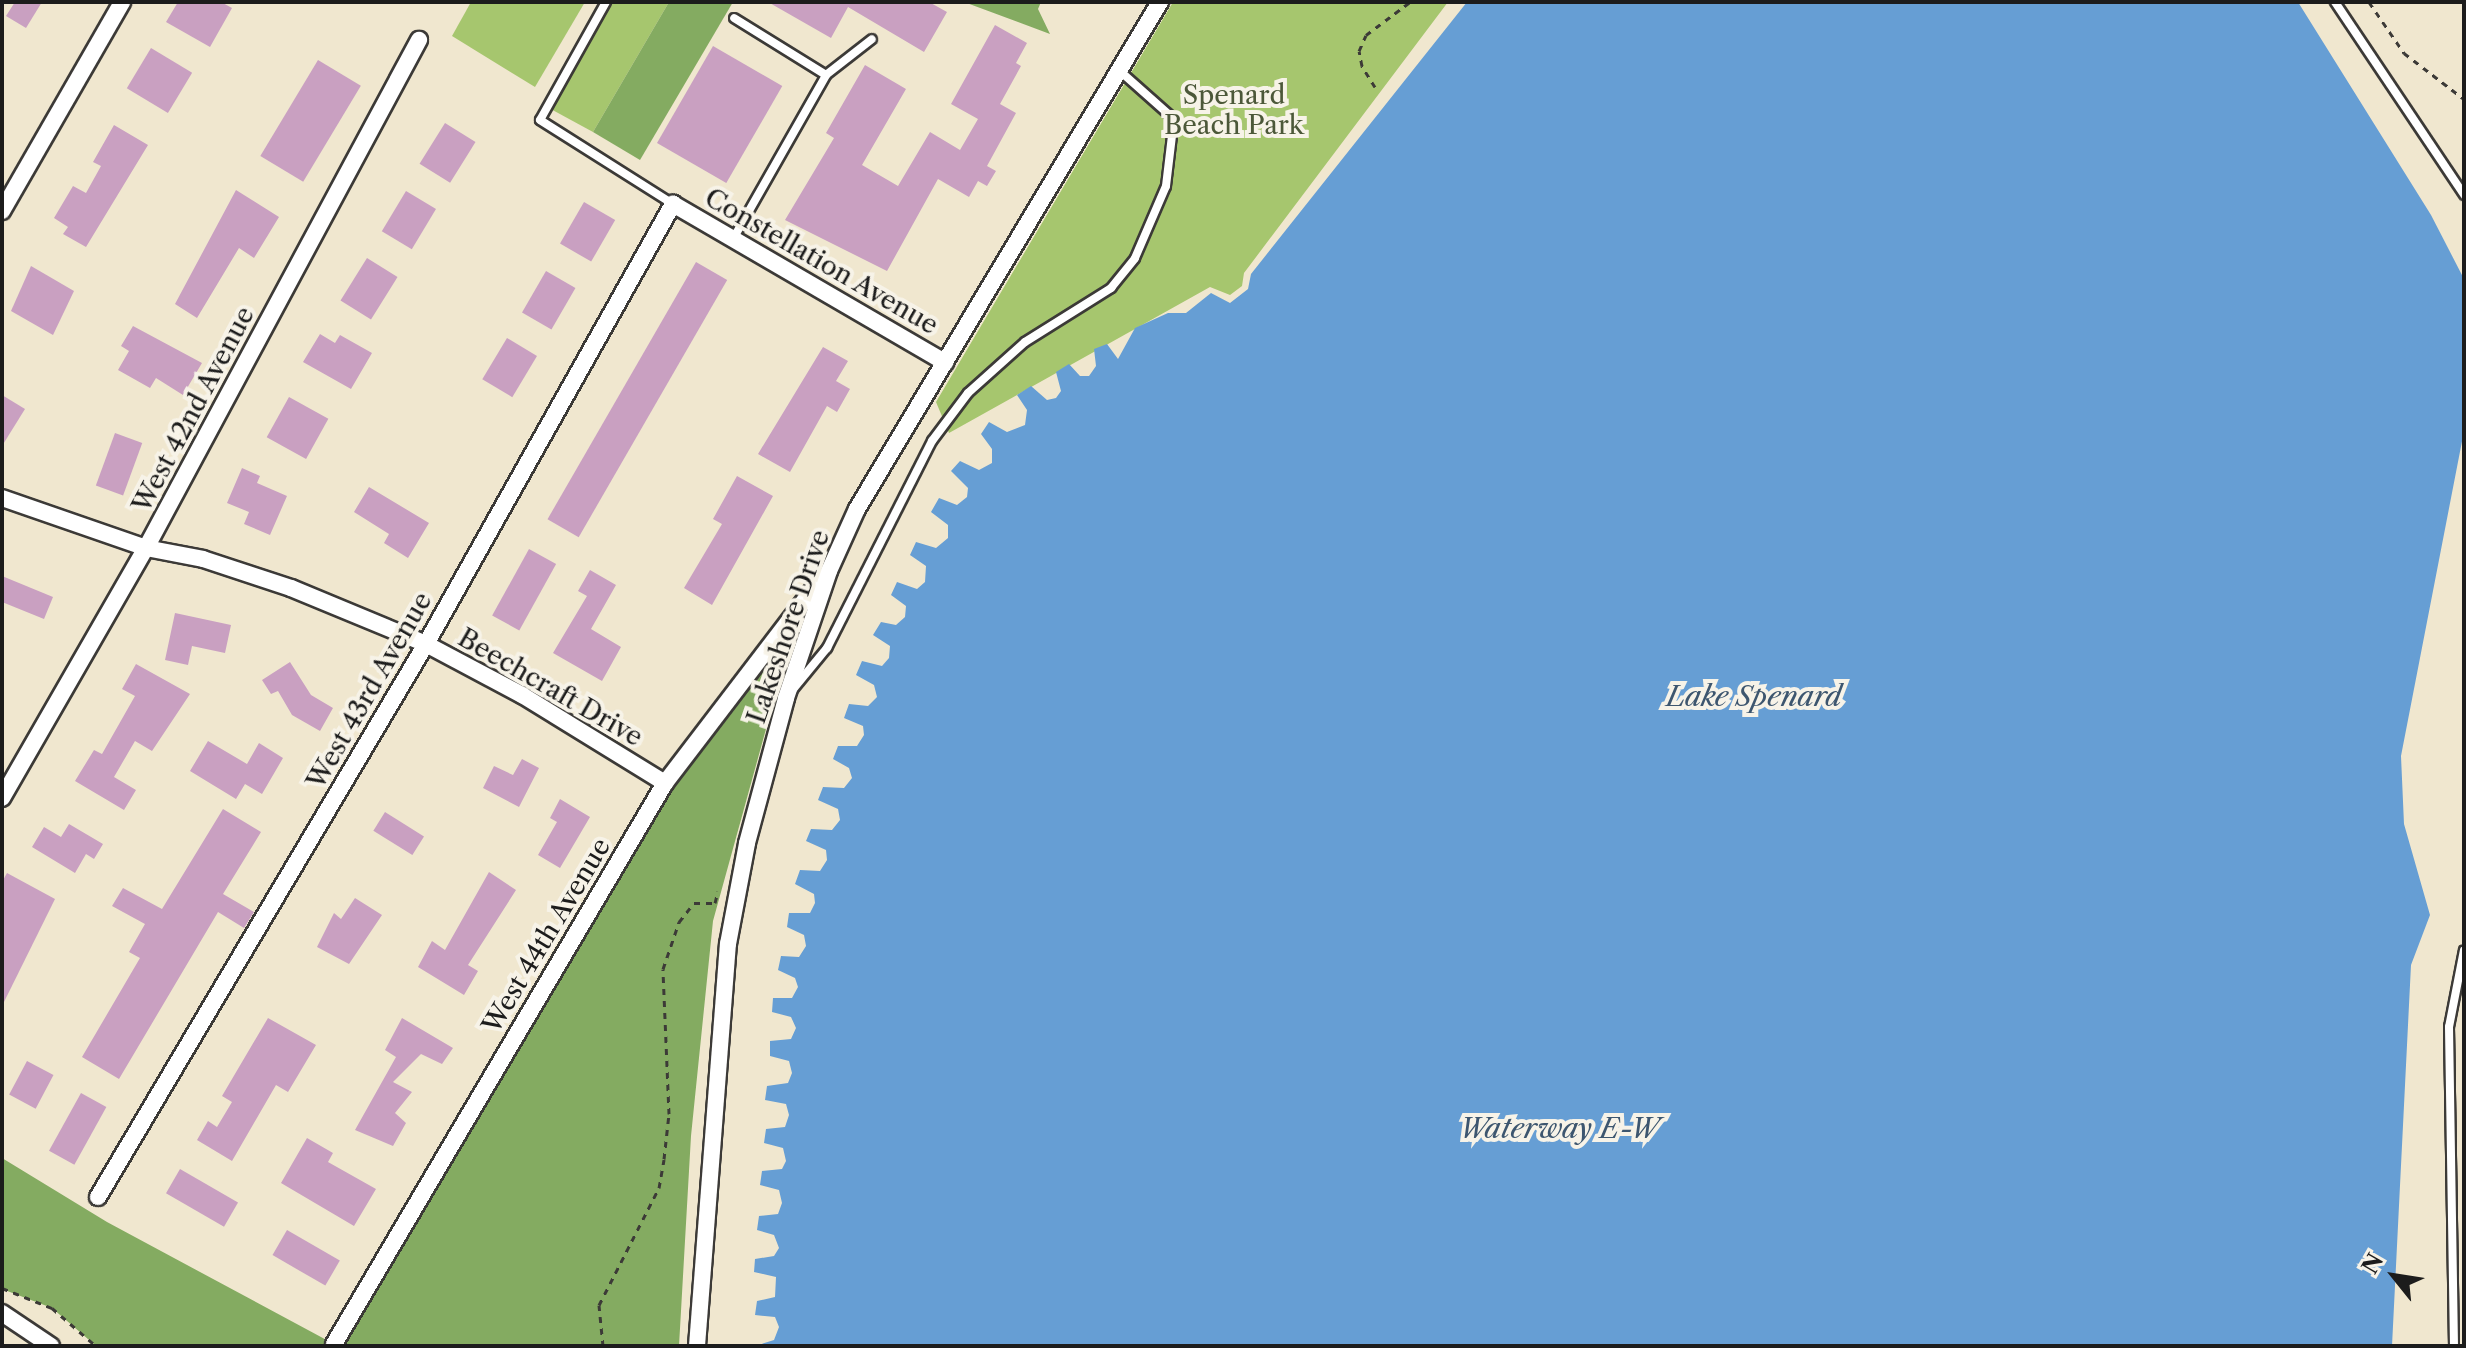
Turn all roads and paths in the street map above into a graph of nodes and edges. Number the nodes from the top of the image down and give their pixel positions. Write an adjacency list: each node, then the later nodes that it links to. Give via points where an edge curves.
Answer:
1 (122, 2): 16 (street)
2 (606, 2): 15 (lane, via 540,120)
3 (1160, 2): 10 (street, Lakeshore Drive)
4 (1410, 2): 12 (path, via 1366,35 1359,51)
5 (2335, 2): 14 (lane)
6 (2369, 2): 13 (path, via 2404,53)
7 (734, 18): 11 (lane)
8 (872, 39): 11 (lane)
9 (419, 40): 20 (street, West 42nd Avenue)
10 (1120, 71): 18 (street, Lakeshore Drive); 23 (lane, via 1174,119 1166,186 1135,258 1111,288 1025,342 968,393 932,441 827,648)
11 (826, 75): 17 (lane)
12 (1375, 87)
13 (2464, 99)
14 (2464, 195)
15 (673, 204): 17 (street, Constellation Avenue); 22 (street, West 43rd Avenue)
16 (2, 211)
17 (733, 239): 18 (street, Constellation Avenue)
18 (945, 362): 21 (street, Lakeshore Drive, via 857,509)
19 (2, 498): 20 (street, Beechcraft Drive)
20 (146, 548): 22 (street, Beechcraft Drive, via 203,559 291,588); 25 (street, West 42nd Avenue)
21 (829, 571): 23 (street, Lakeshore Drive); 24 (street, West 44th Avenue)
22 (426, 644): 24 (street, Beechcraft Drive, via 522,695); 28 (street, West 43rd Avenue)
23 (786, 698): 35 (street, Lakeshore Drive, via 747,843 728,944)
24 (665, 783): 31 (street, West 44th Avenue)
25 (2, 798)
26 (2464, 950): 36 (lane, via 2449,1027)
27 (663, 969): 34 (path, via 669,1114 664,1159 659,1188 599,1305)
28 (98, 1197)
29 (2, 1288): 33 (path, via 52,1308)
30 (2, 1313): 32 (street)
31 (334, 1344)
32 (51, 1346)
33 (96, 1346)
34 (603, 1346)
35 (697, 1346)
36 (2454, 1346)

